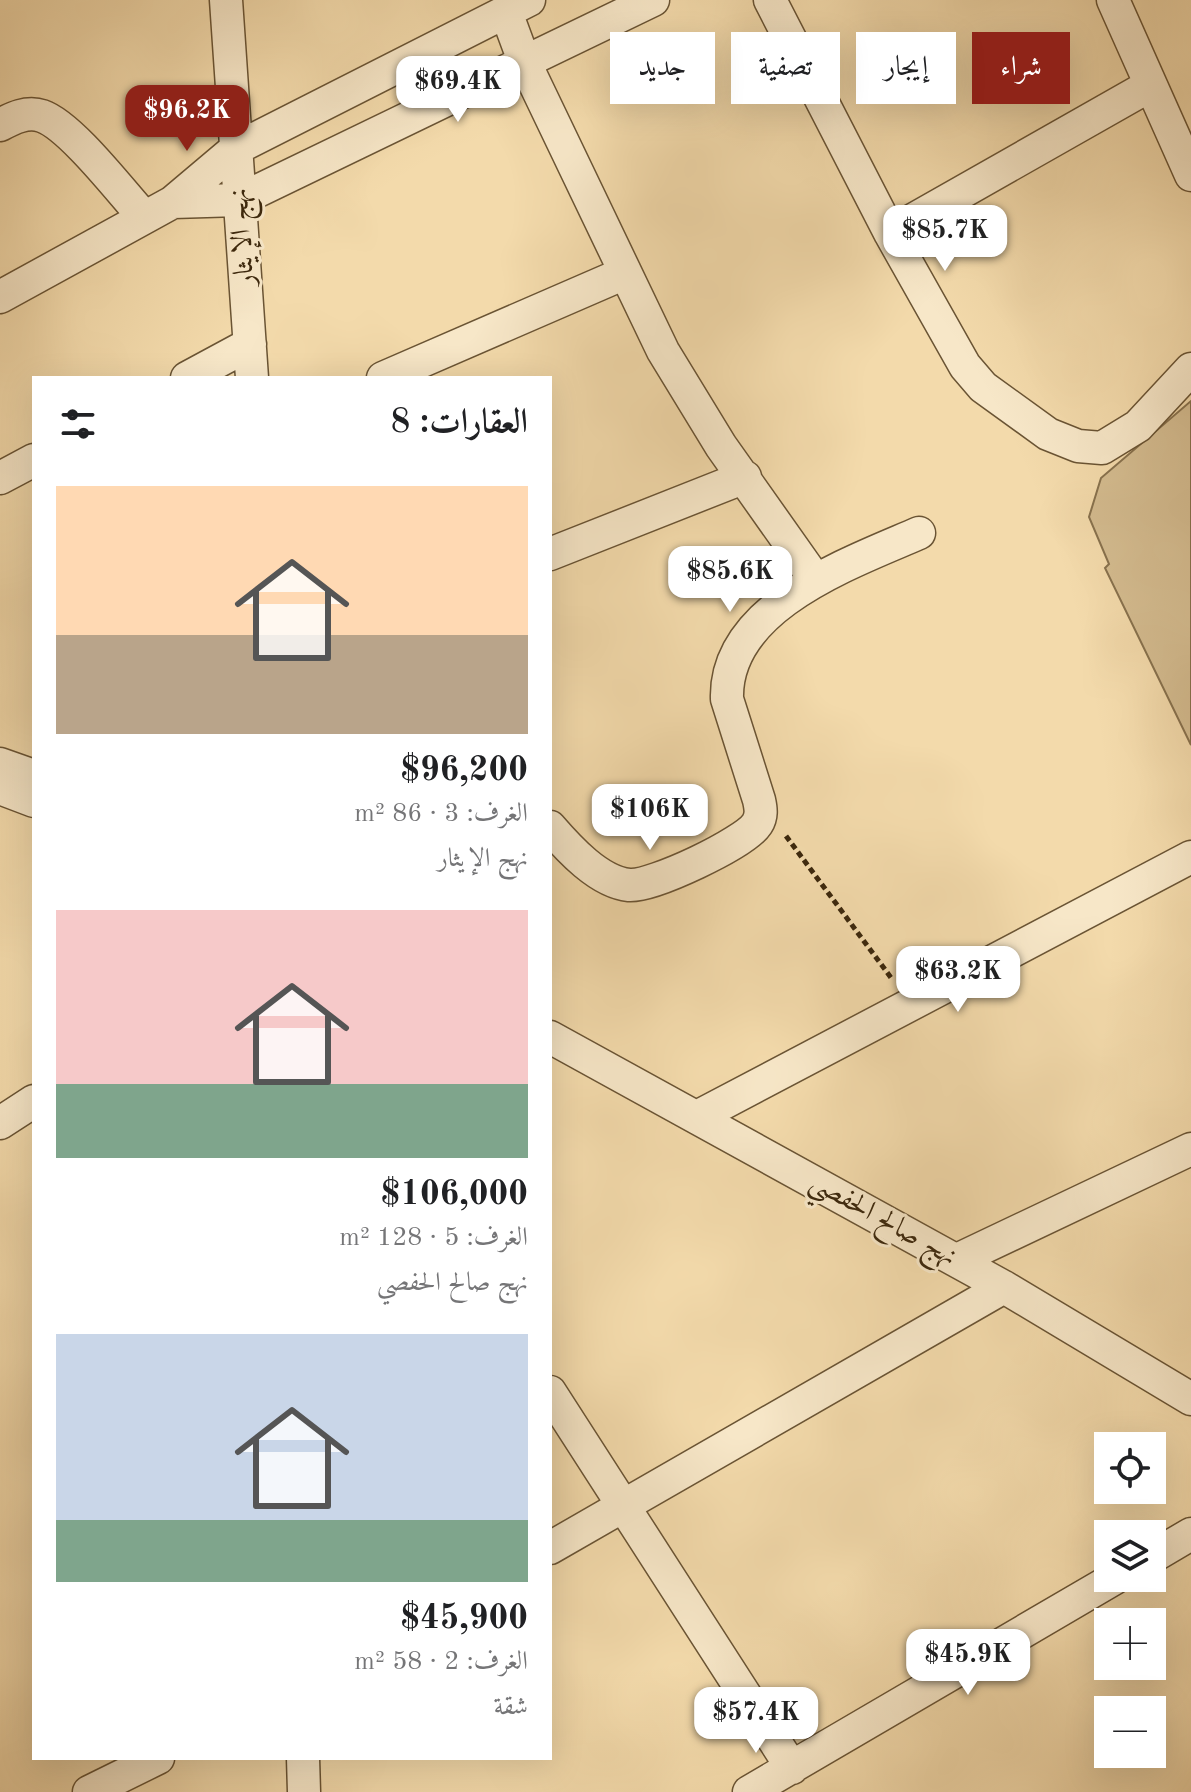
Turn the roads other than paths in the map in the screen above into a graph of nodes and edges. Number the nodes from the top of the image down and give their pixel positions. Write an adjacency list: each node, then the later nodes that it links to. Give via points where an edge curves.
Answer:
1 (226, 0): 9 (street, نهج الإيثار)
2 (653, 0): 6 (street)
3 (770, 0): 14 (street)
4 (1113, 0): 7 (street)
5 (518, 6): 6 (street); 9 (street)
6 (524, 61): 11 (street); 15 (street)
7 (1149, 86): 10 (street); 14 (street)
8 (0, 125): 13 (street, via 33,115 51,122)
9 (237, 148): 11 (street, نهج الإيثار); 12 (street)
10 (1191, 175)
11 (239, 200): 12 (street); 17 (street, نهج الإيثار)
12 (173, 202): 13 (street)
13 (144, 217): 16 (street)
14 (890, 233): 18 (street, via 965,366 983,387 1063,442 1092,448 1113,444 1138,426)
15 (625, 273): 21 (street); 23 (street, via 663,351)
16 (0, 297)
17 (250, 344): 19 (street); 20 (street, نهج الإيثار)
18 (1191, 369)
19 (191, 376)
20 (252, 376)
21 (388, 376)
22 (32, 461): 24 (street)
23 (745, 477): 26 (street); 27 (street)
24 (0, 478)
25 (919, 533): 27 (street)
26 (552, 553)
27 (815, 579): 32 (street, via 747,637 729,671 731,721 759,800 761,815 752,830 645,884 628,885 577,855)
28 (0, 764): 29 (street)
29 (32, 775)
30 (0, 788): 31 (street)
31 (32, 800)
32 (552, 829)
33 (1191, 857): 36 (street)
34 (557, 1037): 36 (street, نهج صالح الحفصي)
35 (32, 1102): 37 (street)
36 (697, 1117): 39 (street, نهج صالح الحفصي)
37 (0, 1123)
38 (1191, 1149): 39 (street)
39 (957, 1260): 40 (street, نهج صالح الحفصي)
40 (1004, 1287): 42 (street, نهج صالح الحفصي); 43 (street)
41 (552, 1395): 43 (street)
42 (1191, 1399)
43 (623, 1509): 45 (street); 50 (street)
44 (1191, 1534): 46 (street)
45 (552, 1547)
46 (1166, 1549)
47 (1094, 1590): 50 (street)
48 (154, 1760): 51 (street)
49 (303, 1760): 52 (street)
50 (792, 1768): 53 (street)
51 (89, 1792)
52 (304, 1792)
53 (749, 1792)

